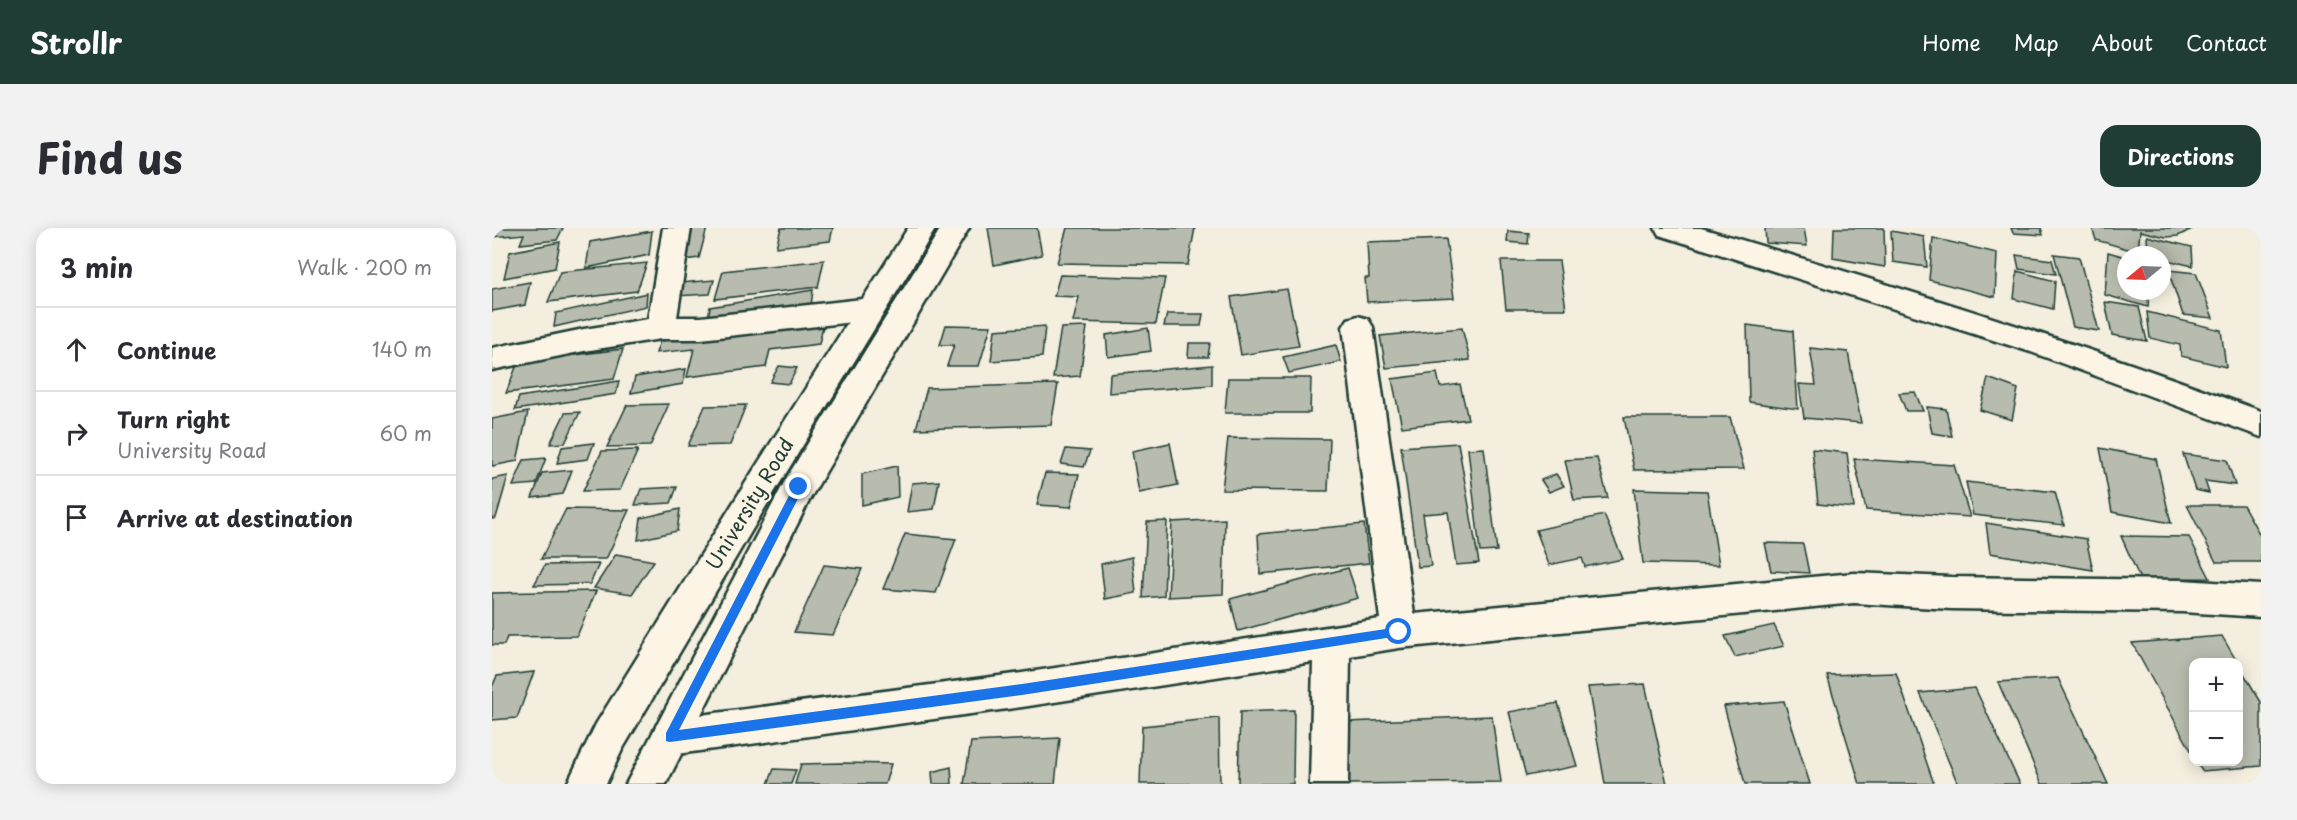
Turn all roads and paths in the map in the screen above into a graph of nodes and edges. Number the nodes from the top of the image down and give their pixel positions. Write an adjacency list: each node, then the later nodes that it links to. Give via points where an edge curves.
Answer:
1 (677, 228): 7 (street)
2 (922, 228): 5 (street, University Road)
3 (955, 228): 13 (street, University Road, via 799,487)
4 (1669, 228): 9 (street, via 1947,314 2180,392)
5 (871, 309): 7 (street, via 701,328); 14 (street, University Road, via 609,737)
6 (1358, 327): 11 (street)
7 (661, 328): 8 (street)
8 (492, 359)
9 (2261, 424)
10 (2261, 602): 11 (street, via 2182,596 1854,588)
11 (1399, 632): 12 (street)
12 (1332, 641): 13 (street, via 1022,690); 16 (street)
13 (670, 737): 15 (street, University Road)
14 (586, 784)
15 (645, 784)
16 (1329, 784)

